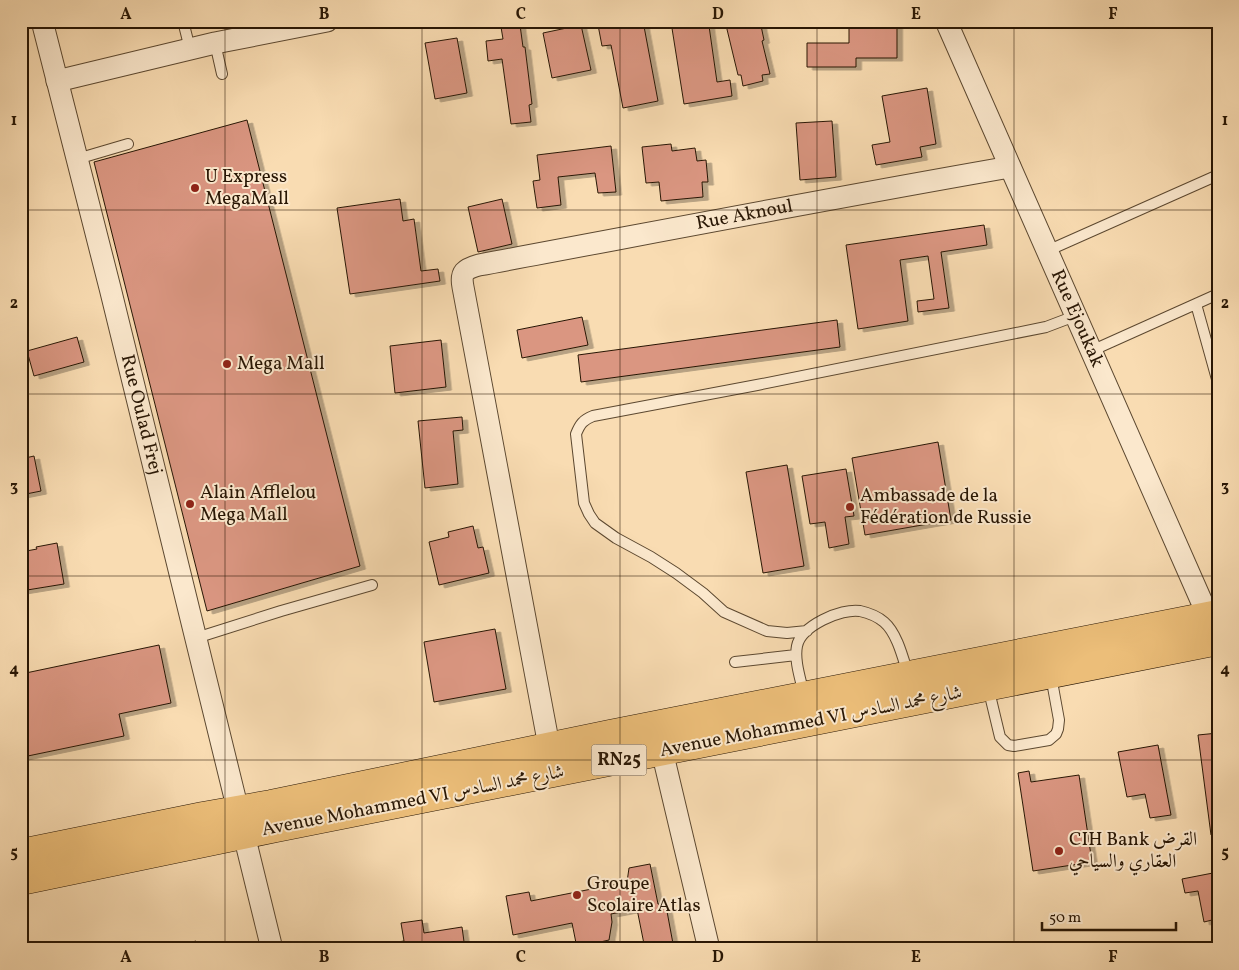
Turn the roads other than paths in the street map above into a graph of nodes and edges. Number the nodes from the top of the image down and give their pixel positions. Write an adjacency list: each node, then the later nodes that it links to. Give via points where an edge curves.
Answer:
1 (42, 21): 8 (street, Rue Oulad Frej)
2 (183, 21): 6 (lane)
3 (327, 21): 5 (street)
4 (946, 21): 11 (street, Rue Ejoukak)
5 (215, 43): 6 (street); 7 (lane)
6 (190, 49): 8 (street)
7 (222, 74)
8 (57, 81): 10 (street, Rue Oulad Frej)
9 (128, 144): 10 (lane)
10 (77, 159): 22 (street, Rue Oulad Frej)
11 (1010, 167): 13 (street, Rue Ejoukak); 30 (street, Rue Aknoul, via 836,197 465,270 462,280)
12 (1218, 175): 13 (lane)
13 (1047, 251): 16 (street, Rue Ejoukak)
14 (1218, 294): 15 (lane)
15 (1196, 304): 17 (lane); 18 (lane)
16 (1075, 316): 17 (street, Rue Ejoukak); 21 (lane, via 1046,327 593,416 580,424 576,434 584,503 595,522 676,573 724,612 767,631)
17 (1091, 351): 20 (street, Rue Ejoukak)
18 (1218, 383)
19 (372, 585): 22 (lane)
20 (1213, 615): 27 (main road, Avenue Mohammed VI شارع محمد السادس / RN25)
21 (806, 631): 24 (lane, via 797,643); 27 (lane, via 840,613 858,611 873,614 886,623 898,643)
22 (196, 638): 32 (street, Rue Oulad Frej)
23 (1218, 641): 26 (main road, Avenue Mohammed VI شارع محمد السادس / RN25)
24 (796, 655): 25 (lane); 29 (lane)
25 (735, 662)
26 (1050, 674): 28 (main road, Avenue Mohammed VI شارع محمد السادس / RN25); 28 (lane, via 1059,725 1056,734 1044,741 1014,746 1004,742 998,732)
27 (908, 675): 29 (main road, Avenue Mohammed VI شارع محمد السادس / RN25)
28 (988, 686): 31 (main road, Avenue Mohammed VI شارع محمد السادس / RN25)
29 (804, 695): 30 (main road, Avenue Mohammed VI شارع محمد السادس / RN25)
30 (549, 746): 32 (main road, Avenue Mohammed VI شارع محمد السادس / RN25, via 271,804)
31 (662, 751): 32 (main road, Avenue Mohammed VI شارع محمد السادس / RN25); 36 (street)
32 (241, 823): 33 (main road, Avenue Mohammed VI شارع محمد السادس / RN25, via 193,818); 34 (main road, Avenue Mohammed VI شارع محمد السادس / RN25); 35 (street, Rue Oulad Frej)
33 (21, 853)
34 (21, 881)
35 (272, 949)
36 (708, 949)

